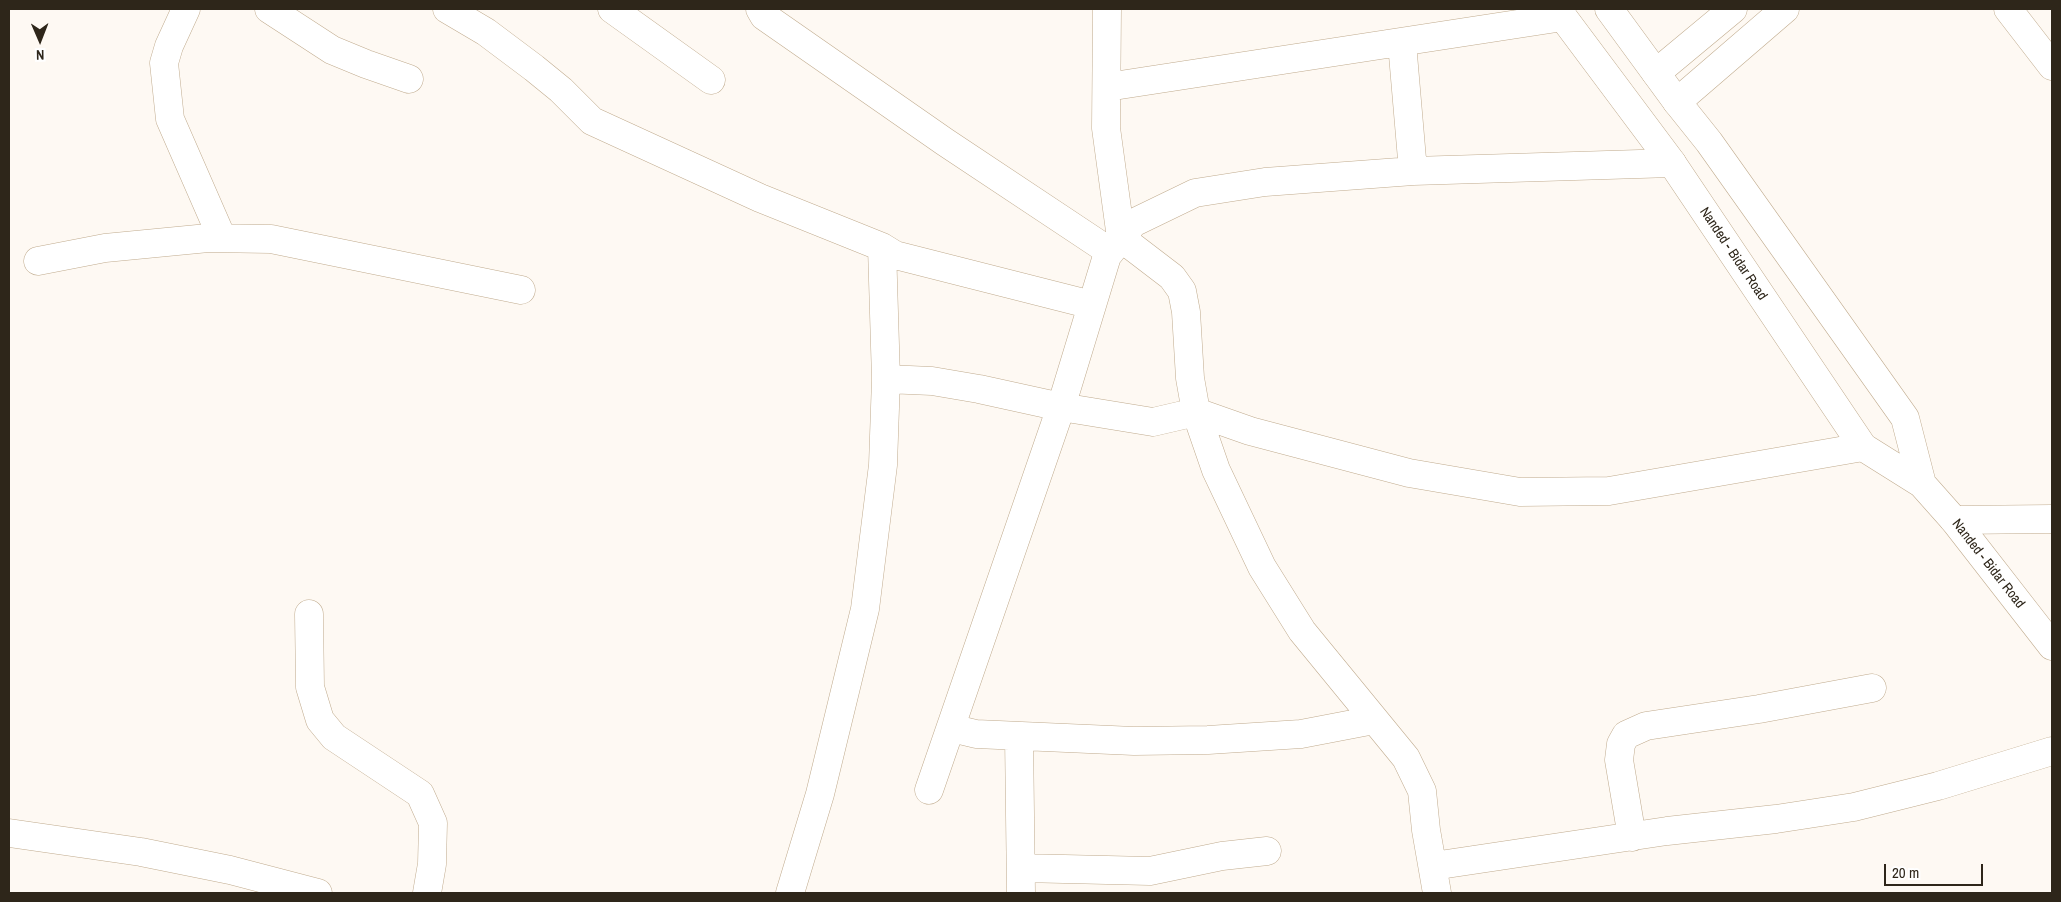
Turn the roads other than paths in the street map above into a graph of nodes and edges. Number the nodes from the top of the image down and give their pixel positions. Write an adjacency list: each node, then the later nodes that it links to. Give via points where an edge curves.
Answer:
1 (186, 9): 21 (street, via 164,62 170,119)
2 (269, 9): 15 (street, via 332,50)
3 (447, 9): 23 (street, via 518,56 592,121 760,198)
4 (612, 9): 16 (street)
5 (760, 9): 22 (street, via 764,16 945,142)
6 (1107, 9): 17 (street)
7 (1609, 9): 14 (street, Nanded - Bidar Road)
8 (1733, 9): 14 (street)
9 (1785, 9): 18 (street)
10 (2008, 9): 13 (street)
11 (1560, 13): 12 (street); 19 (street, Nanded - Bidar Road)
12 (1402, 43): 17 (street); 20 (street)
13 (2052, 66)
14 (1656, 73): 18 (street, Nanded - Bidar Road)
15 (409, 78)
16 (711, 80)
17 (1107, 87): 22 (street, via 1106,128)
18 (1677, 102): 31 (street, Nanded - Bidar Road, via 1709,142 1905,418)
19 (1672, 163): 20 (street); 30 (street, Nanded - Bidar Road)
20 (1413, 171): 22 (street, via 1265,182 1195,193 1133,223)
21 (222, 238): 24 (street, via 105,248); 25 (street, via 271,239)
22 (1115, 245): 26 (street); 29 (street, via 1172,277 1182,292)
23 (882, 247): 26 (street, via 895,255); 27 (street)
24 (38, 261)
25 (521, 290)
26 (1092, 304): 28 (street)
27 (886, 379): 28 (street, via 979,388); 49 (street, via 883,465 865,609 820,794)
28 (1061, 407): 29 (street, via 1153,422); 38 (street)
29 (1196, 412): 30 (street, via 1250,431 1409,473 1520,492 1609,491); 37 (street, via 1216,470 1262,567 1302,631)
30 (1863, 447): 31 (street, Nanded - Bidar Road)
31 (1922, 484): 33 (street, Nanded - Bidar Road)
32 (2052, 519): 33 (street)
33 (1954, 520): 35 (street, Nanded - Bidar Road)
34 (309, 614): 48 (street, via 310,687 320,720 334,737 420,794 433,823 432,864)
35 (2052, 646)
36 (1872, 688): 43 (street, via 1646,726 1626,735 1620,744 1619,760)
37 (1374, 720): 39 (street, via 1301,734 1208,740 1134,741); 45 (street, via 1406,758 1422,790)
38 (951, 728): 39 (street, via 976,734); 41 (street)
39 (1019, 736): 46 (street)
40 (2052, 751): 43 (street, via 1938,786 1854,806)
41 (929, 790)
42 (9, 833): 47 (street, via 142,852)
43 (1632, 837): 45 (street)
44 (1267, 851): 46 (street, via 1222,856 1150,871)
45 (1433, 866): 50 (street)
46 (1021, 881)
47 (318, 893)
48 (427, 893)
49 (790, 893)
50 (1437, 893)

